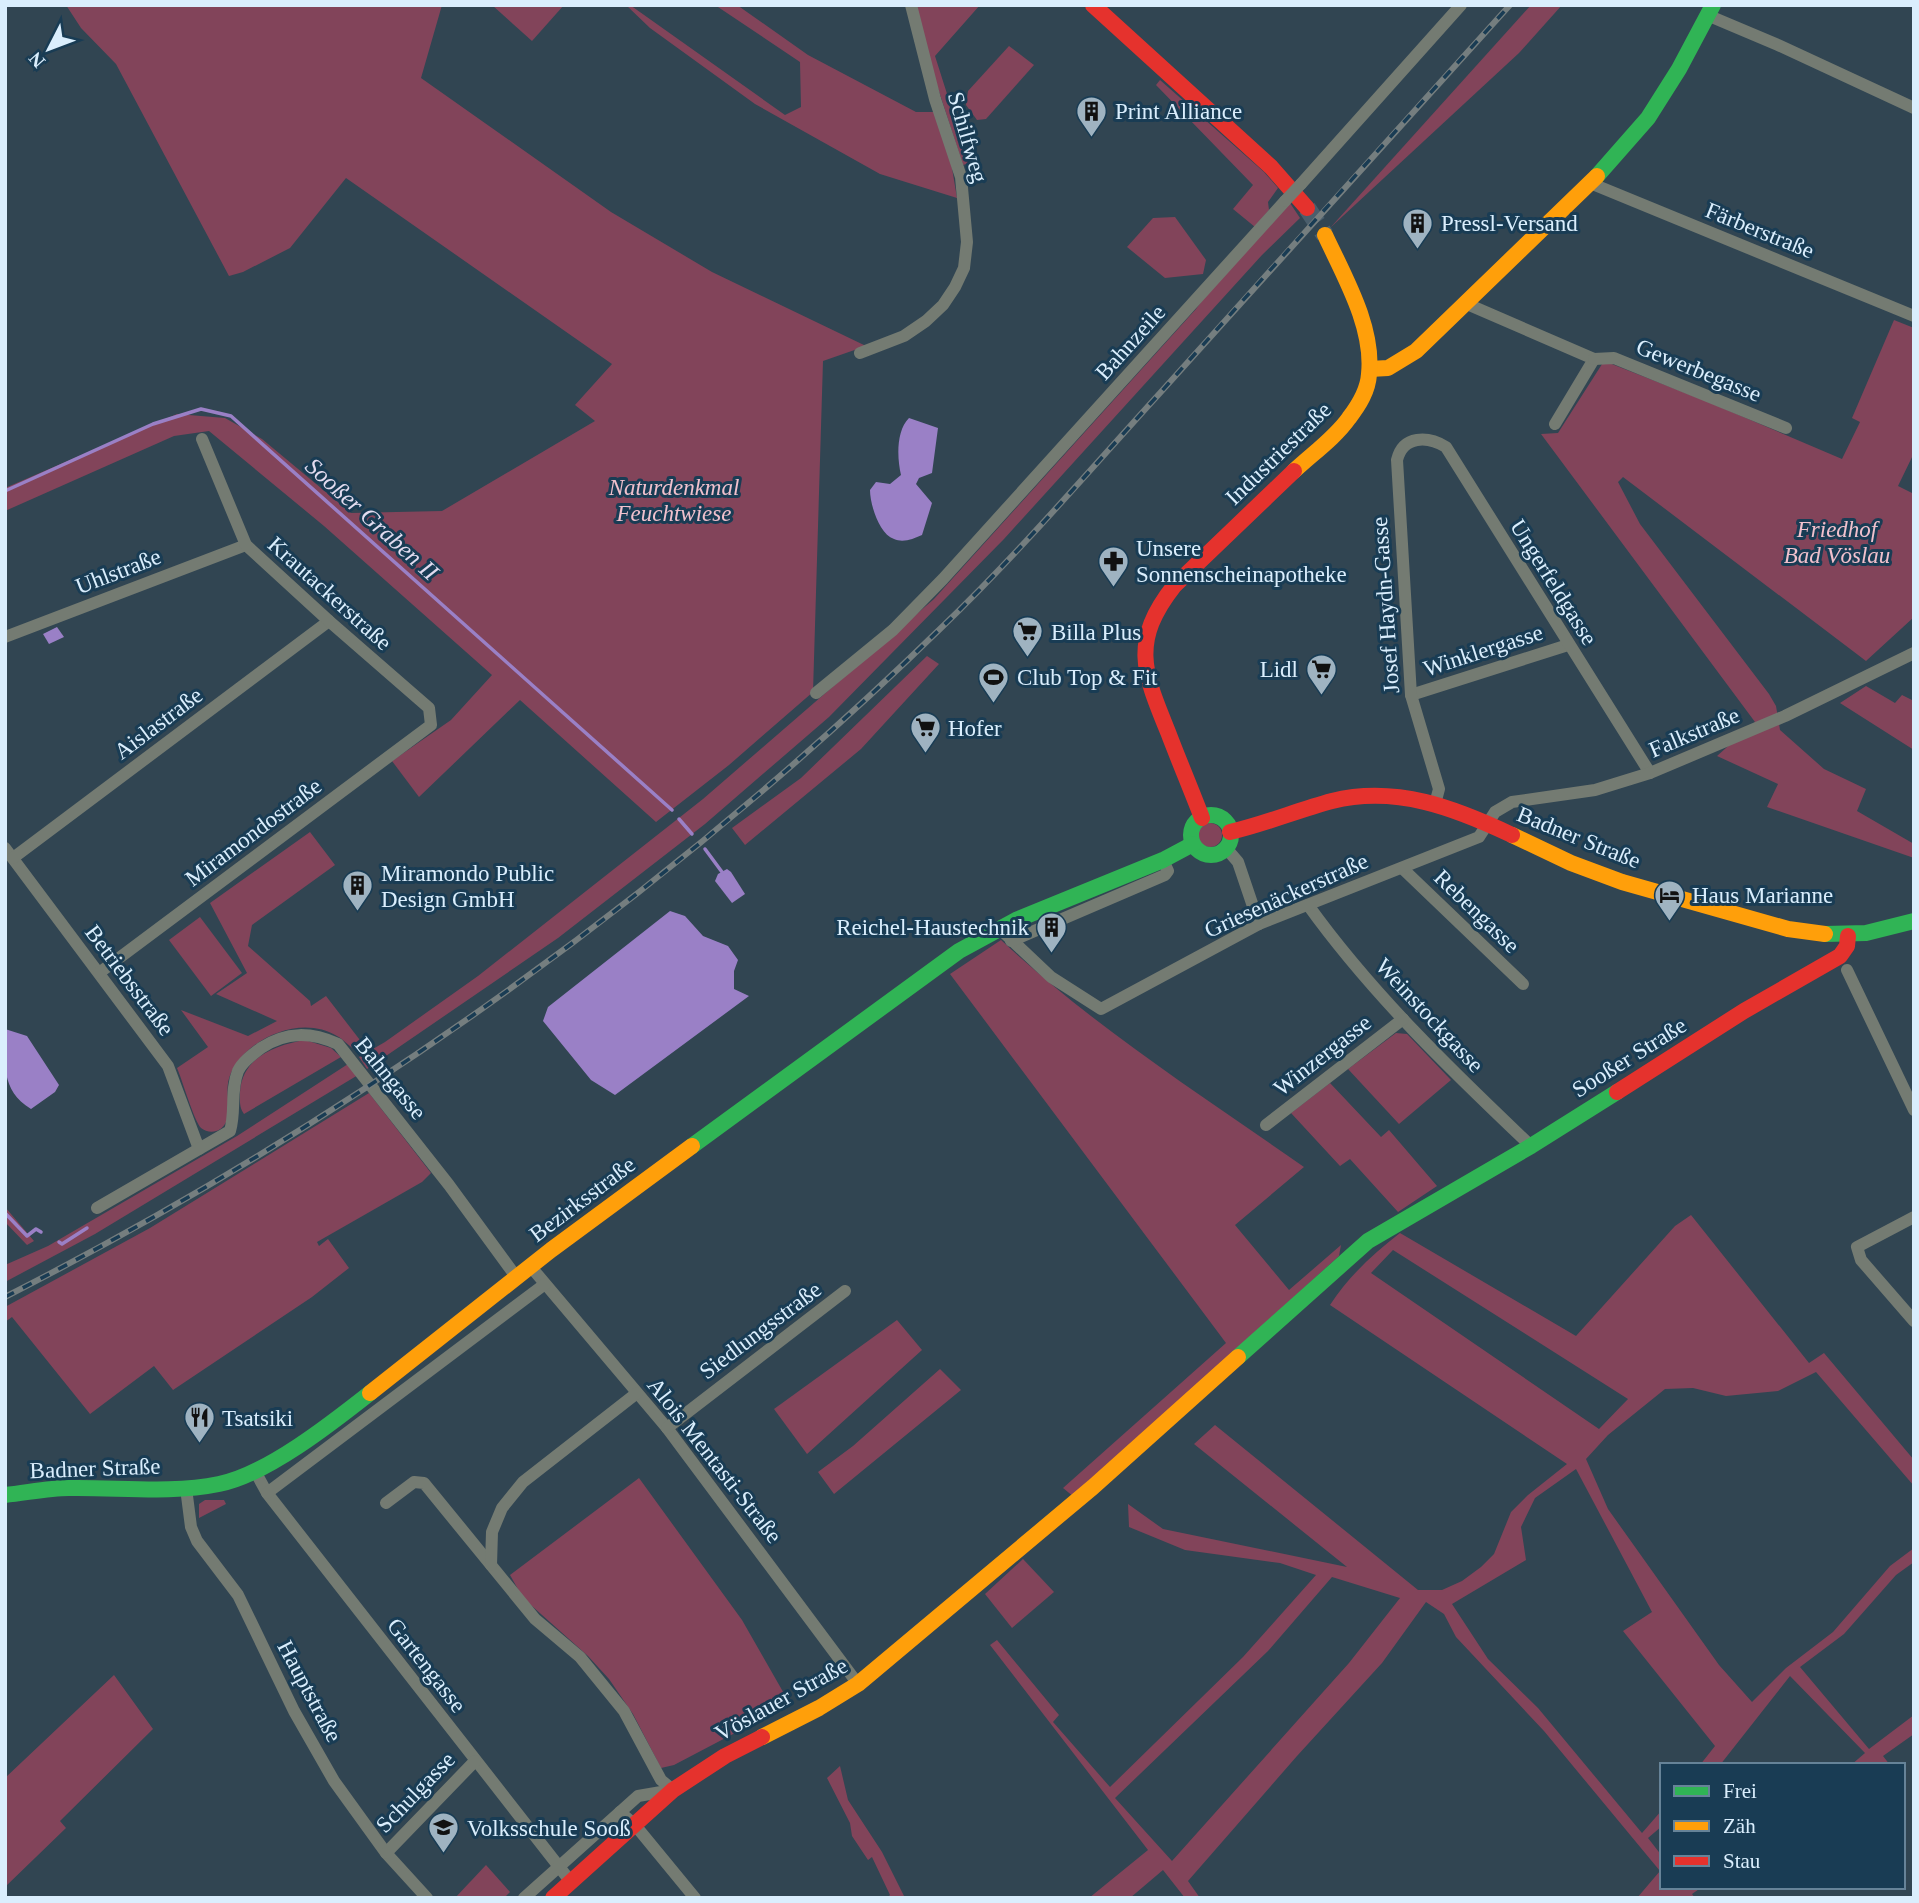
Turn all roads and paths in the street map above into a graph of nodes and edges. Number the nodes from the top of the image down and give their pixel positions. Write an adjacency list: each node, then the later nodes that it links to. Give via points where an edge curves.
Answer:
1 (911, 5): 11 (street, Schilfweg, via 961,177 967,242 964,268 943,305 926,321 904,336)
2 (1093, 5): 7 (street, via 1271,167)
3 (1461, 5): 23 (street, Bahnzeile, bridge, via 943,579 893,630)
4 (1710, 10): 5 (street); 6 (street, via 1648,118)
5 (1914, 108)
6 (1590, 183): 9 (street); 10 (street, Färberstraße)
7 (1307, 208)
8 (1325, 235): 13 (street, via 1359,312)
9 (1466, 304): 12 (street, Gewerbegasse); 13 (street, via 1416,351 1388,368)
10 (1914, 316)
11 (860, 354)
12 (1594, 359): 14 (street); 15 (street, Gewerbegasse, via 1614,358)
13 (1370, 369): 28 (street, Industriestraße, via 1366,391 1348,420 1174,586 1156,610 1146,640 1148,682)
14 (1555, 424)
15 (1786, 428)
16 (202, 439): 18 (street, Krautackerstraße)
17 (1406, 443): 21 (street, Ungerfeldgasse, via 1420,439 1446,447); 24 (street, Josef Haydn-Gasse, via 1397,460)
18 (246, 545): 19 (street, Krautackerstraße); 20 (street, Uhlstraße)
19 (328, 621): 25 (street, Krautackerstraße, via 429,708); 32 (street, Aislastraße)
20 (5, 637)
21 (1568, 645): 24 (street, Winklergasse); 26 (street, Ungerfeldgasse)
22 (1914, 653): 26 (street, Falkstraße, via 1785,716)
23 (816, 693)
24 (1411, 695): 27 (street, Josef Haydn-Gasse, via 1439,789)
25 (431, 725): 42 (street, Miramondostraße)
26 (1650, 773): 29 (street, Falkstraße, via 1595,790 1512,802 1495,812)
27 (1435, 804): 29 (street, Badner Straße); 30 (street, Badner Straße, via 1368,795 1322,805)
28 (1202, 818): 30 (street, via 1220,818 1228,827); 31 (street, via 1191,832)
29 (1488, 825): 34 (street, Griesenäckerstraße, via 1479,837); 39 (street, Badner Straße, via 1597,873 1788,929)
30 (1228, 840): 31 (street, via 1221,852 1208,855); 36 (street)
31 (1193, 844): 33 (street)
32 (9, 853): 42 (street, Betriebsstraße)
33 (1163, 860): 38 (street); 40 (street, via 1168,871 1165,875)
34 (1402, 868): 35 (street, Griesenäckerstraße); 43 (street, Rebengasse)
35 (1308, 905): 36 (street, Griesenäckerstraße); 44 (street, Weinstockgasse, via 1339,949)
36 (1259, 924): 40 (street, Griesenäckerstraße, via 1101,1009 1051,977)
37 (1912, 926): 39 (street, Badner Straße)
38 (999, 928): 40 (street); 52 (street, Bezirksstraße, via 889,1001)
39 (1848, 936): 47 (street, Sooßer Straße, via 1840,956)
40 (1011, 941)
41 (1847, 970): 45 (street)
42 (99, 973): 48 (street, Betriebsstraße, via 168,1066)
43 (1524, 984)
44 (1404, 1019): 46 (street, Winzergasse); 47 (street, Weinstockgasse)
45 (1914, 1111)
46 (1266, 1125)
47 (1531, 1146): 50 (street, Sooßer Straße)
48 (199, 1149): 49 (street); 53 (street, Bahngasse, via 230,1131 233,1091 239,1070 252,1054 287,1035 321,1037 338,1044)
49 (97, 1208)
50 (1424, 1209): 65 (street, Vöslauer Straße, via 1368,1241 1093,1487)
51 (1914, 1217): 56 (street, via 1857,1247 1861,1260)
52 (531, 1267): 53 (street, Bezirksstraße); 54 (street, Alois Mentasti-Straße)
53 (517, 1278): 59 (street, Bezirksstraße, via 326,1428)
54 (545, 1284): 57 (street, Alois Mentasti-Straße); 61 (street)
55 (845, 1292): 58 (street, Siedlungsstraße)
56 (1914, 1321)
57 (637, 1393): 58 (street, Alois Mentasti-Straße); 64 (street, via 523,1482 502,1508 492,1532)
58 (667, 1428): 65 (street, Alois Mentasti-Straße)
59 (255, 1471): 60 (street, Bezirksstraße, via 221,1484); 61 (street, Gartengasse)
60 (186, 1488): 62 (street, Badner Straße, via 65,1488); 70 (street, Hauptstraße, via 197,1541 238,1595 334,1781)
61 (267, 1493): 66 (street, Gartengasse)
62 (5, 1495)
63 (386, 1503): 64 (street, via 414,1482 424,1483)
64 (491, 1565): 67 (street, via 535,1619 580,1657 624,1711 661,1780)
65 (858, 1684): 67 (street, Vöslauer Straße, via 725,1756)
66 (475, 1760): 70 (street, Schulgasse); 71 (street, Gartengasse)
67 (673, 1790): 68 (street, Vöslauer Straße, via 638,1796); 69 (street, Vöslauer Straße)
68 (620, 1812): 69 (street); 71 (street, Vöslauer Straße)
69 (635, 1825): 72 (street, Vöslauer Straße); 76 (street)
70 (386, 1853): 73 (street, Hauptstraße)
71 (557, 1866): 72 (street, Gartengasse); 74 (street, Vöslauer Straße)
72 (571, 1882): 75 (street, Vöslauer Straße)
73 (427, 1898)
74 (524, 1898)
75 (553, 1898)
76 (695, 1898)

